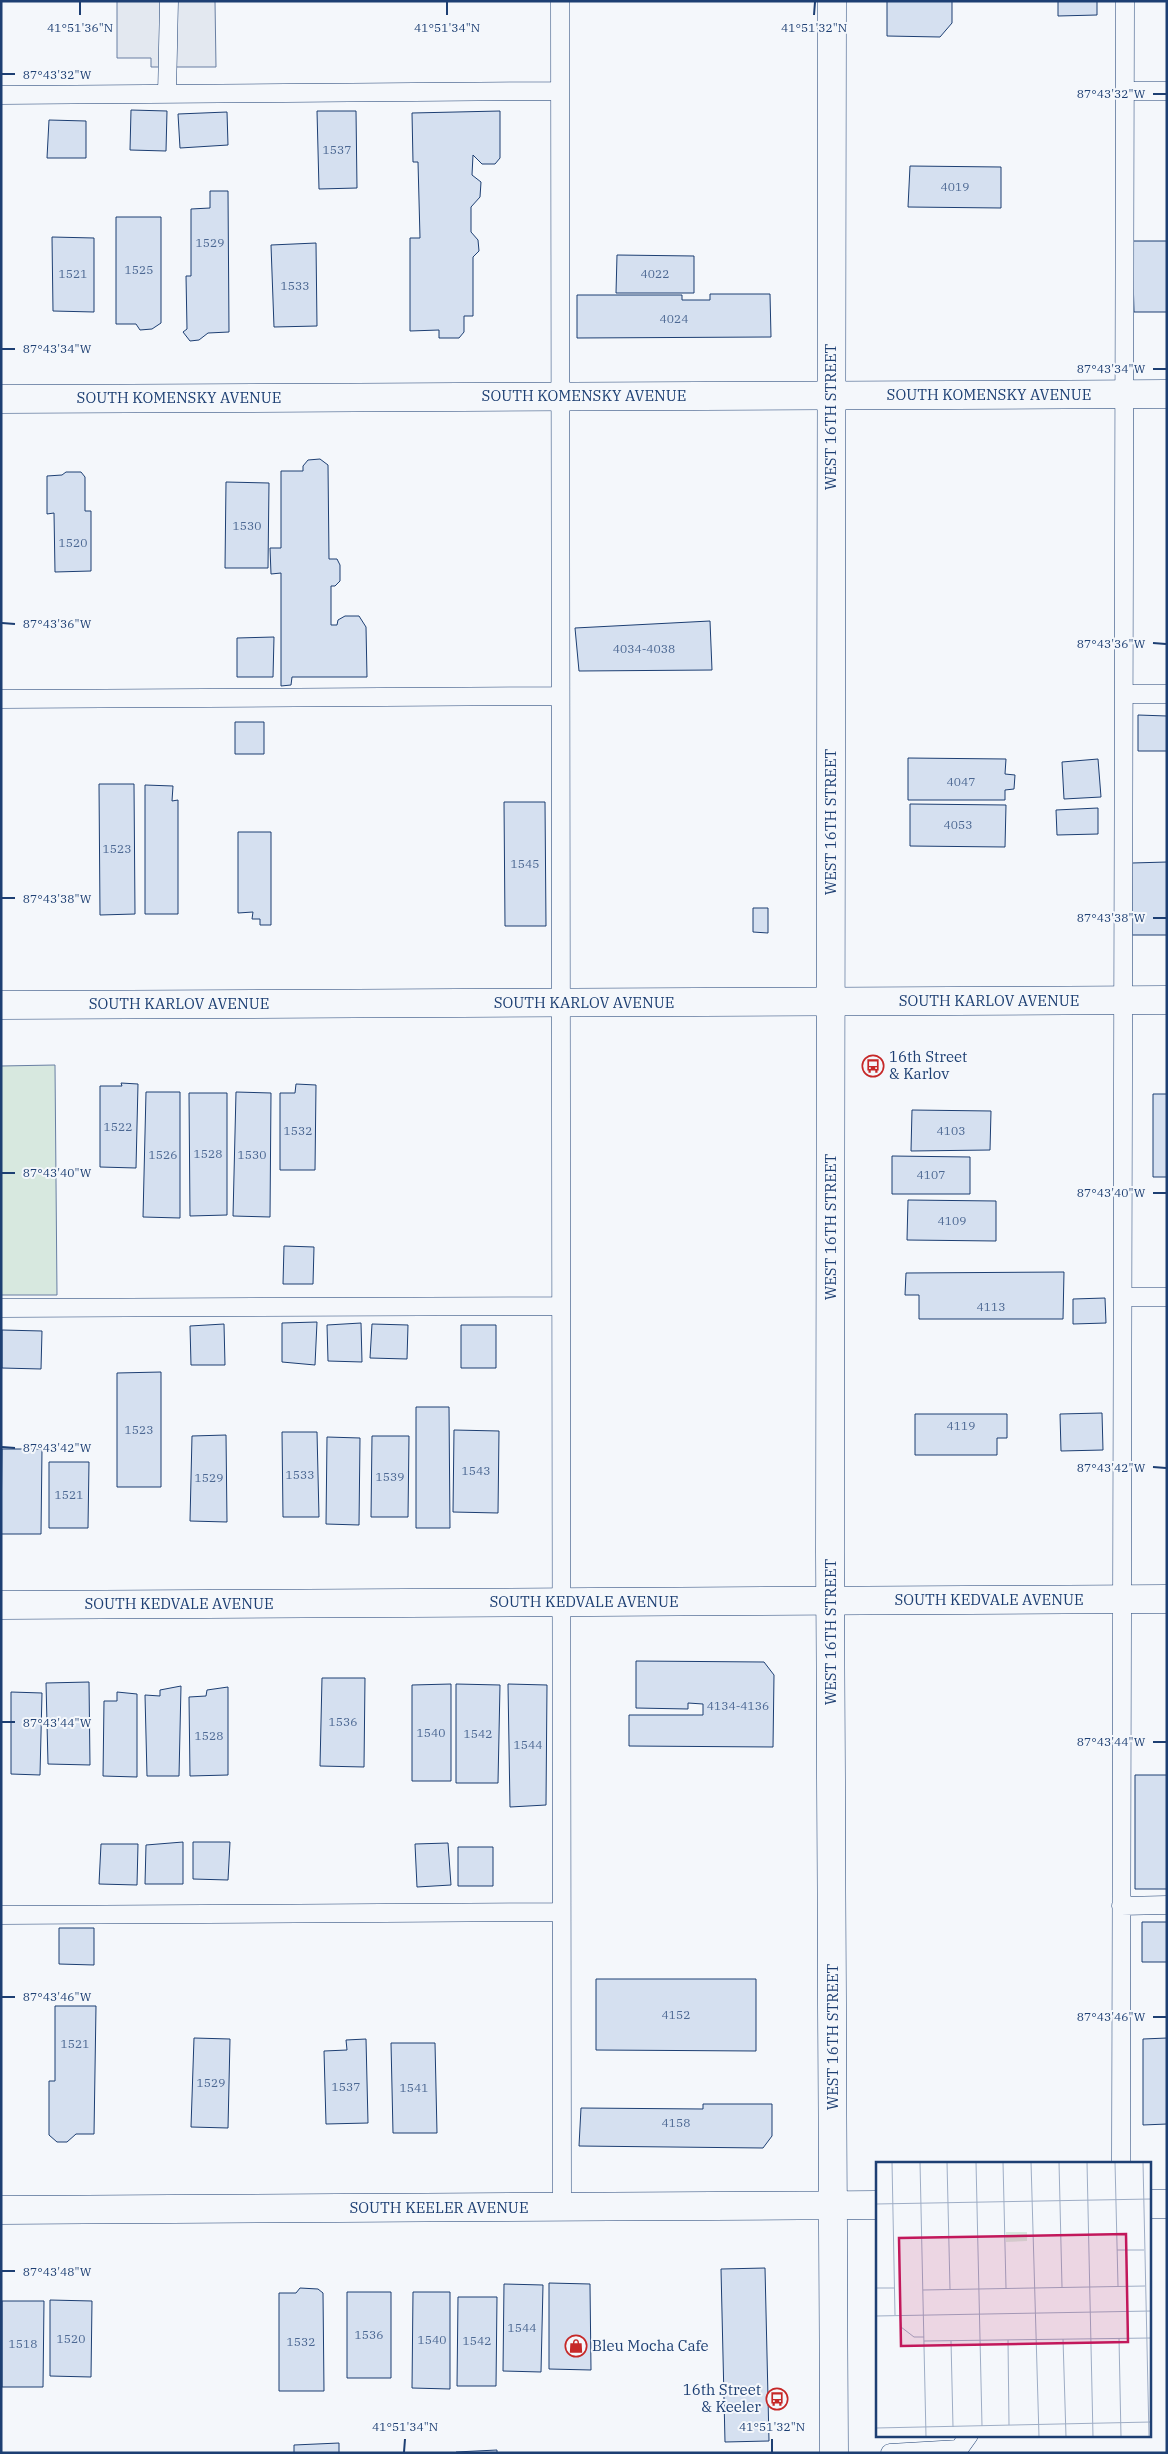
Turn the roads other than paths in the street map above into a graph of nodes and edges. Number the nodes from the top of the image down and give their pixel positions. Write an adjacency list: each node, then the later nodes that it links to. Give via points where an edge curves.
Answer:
1 (169, 1): 8 (lane)
2 (560, 1): 5 (lane)
3 (832, 1): 12 (street, WEST 16TH STREET)
4 (1124, 1): 6 (lane)
5 (560, 91): 8 (lane); 13 (lane)
6 (1124, 91): 7 (lane); 10 (lane)
7 (1167, 91)
8 (168, 94): 9 (lane)
9 (1, 95)
10 (1124, 394): 11 (street, SOUTH KOMENSKY AVENUE); 12 (street, SOUTH KOMENSKY AVENUE); 15 (lane)
11 (1167, 394)
12 (832, 395): 13 (street, SOUTH KOMENSKY AVENUE); 21 (street, WEST 16TH STREET)
13 (560, 396): 14 (street, SOUTH KOMENSKY AVENUE); 17 (lane)
14 (1, 399)
15 (1124, 694): 16 (lane); 19 (lane)
16 (1167, 694)
17 (560, 696): 18 (lane); 22 (lane)
18 (1, 699)
19 (1122, 1000): 20 (street, SOUTH KARLOV AVENUE); 21 (street, SOUTH KARLOV AVENUE); 24 (lane)
20 (1167, 1000)
21 (831, 1001): 22 (street, SOUTH KARLOV AVENUE); 30 (street, WEST 16TH STREET)
22 (560, 1002): 23 (street, SOUTH KARLOV AVENUE); 26 (lane)
23 (1, 1005)
24 (1123, 1297): 25 (lane); 28 (lane)
25 (1167, 1297)
26 (561, 1306): 27 (lane); 31 (lane)
27 (1, 1308)
28 (1122, 1599): 29 (street, SOUTH KEDVALE AVENUE); 30 (street, SOUTH KEDVALE AVENUE); 33 (lane)
29 (1167, 1599)
30 (831, 1600): 31 (street, SOUTH KEDVALE AVENUE); 40 (street, WEST 16TH STREET)
31 (561, 1602): 32 (street, SOUTH KEDVALE AVENUE); 35 (lane)
32 (1, 1605)
33 (1121, 1906): 34 (lane); 37 (lane)
34 (1167, 1906)
35 (561, 1912): 36 (lane); 42 (lane)
36 (1, 1915)
37 (1121, 2162)
38 (1150, 2204): 39 (street)
39 (1167, 2204)
40 (834, 2205): 41 (street, SOUTH KEELER AVENUE); 42 (street, SOUTH KEELER AVENUE); 45 (street, WEST 16TH STREET)
41 (876, 2205)
42 (562, 2207): 43 (street, SOUTH KEELER AVENUE)
43 (1, 2210)
44 (968, 2436): 46 (lane, via 959,2449)
45 (834, 2453)
46 (890, 2453)

